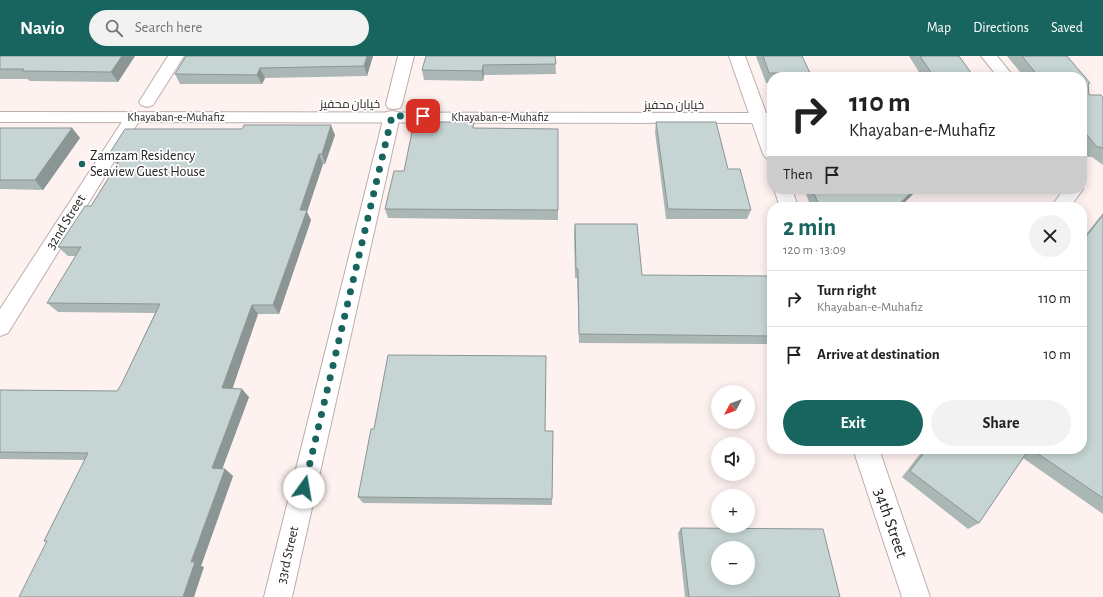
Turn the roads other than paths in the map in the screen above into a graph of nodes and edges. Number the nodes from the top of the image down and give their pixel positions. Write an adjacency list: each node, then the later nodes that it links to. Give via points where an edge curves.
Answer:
1 (176, 56): 7 (street)
2 (406, 56): 9 (street, 33rd Street)
3 (737, 56): 10 (street)
4 (988, 56): 5 (street)
5 (1002, 72)
6 (0, 102): 7 (street)
7 (147, 102): 8 (street)
8 (282, 110): 9 (street, Khayaban-e-Muhafiz); 12 (street, Khayaban-e-Muhafiz)
9 (393, 110): 10 (street, Khayaban-e-Muhafiz); 18 (street, 33rd Street)
10 (765, 112): 13 (street)
11 (0, 117): 12 (street, Khayaban-e-Muhafiz)
12 (133, 118): 16 (street, 32nd Street)
13 (767, 124)
14 (1070, 194): 15 (street)
15 (1064, 202)
16 (0, 327)
17 (868, 454): 19 (street, 34th Street)
18 (278, 597)
19 (916, 597)

